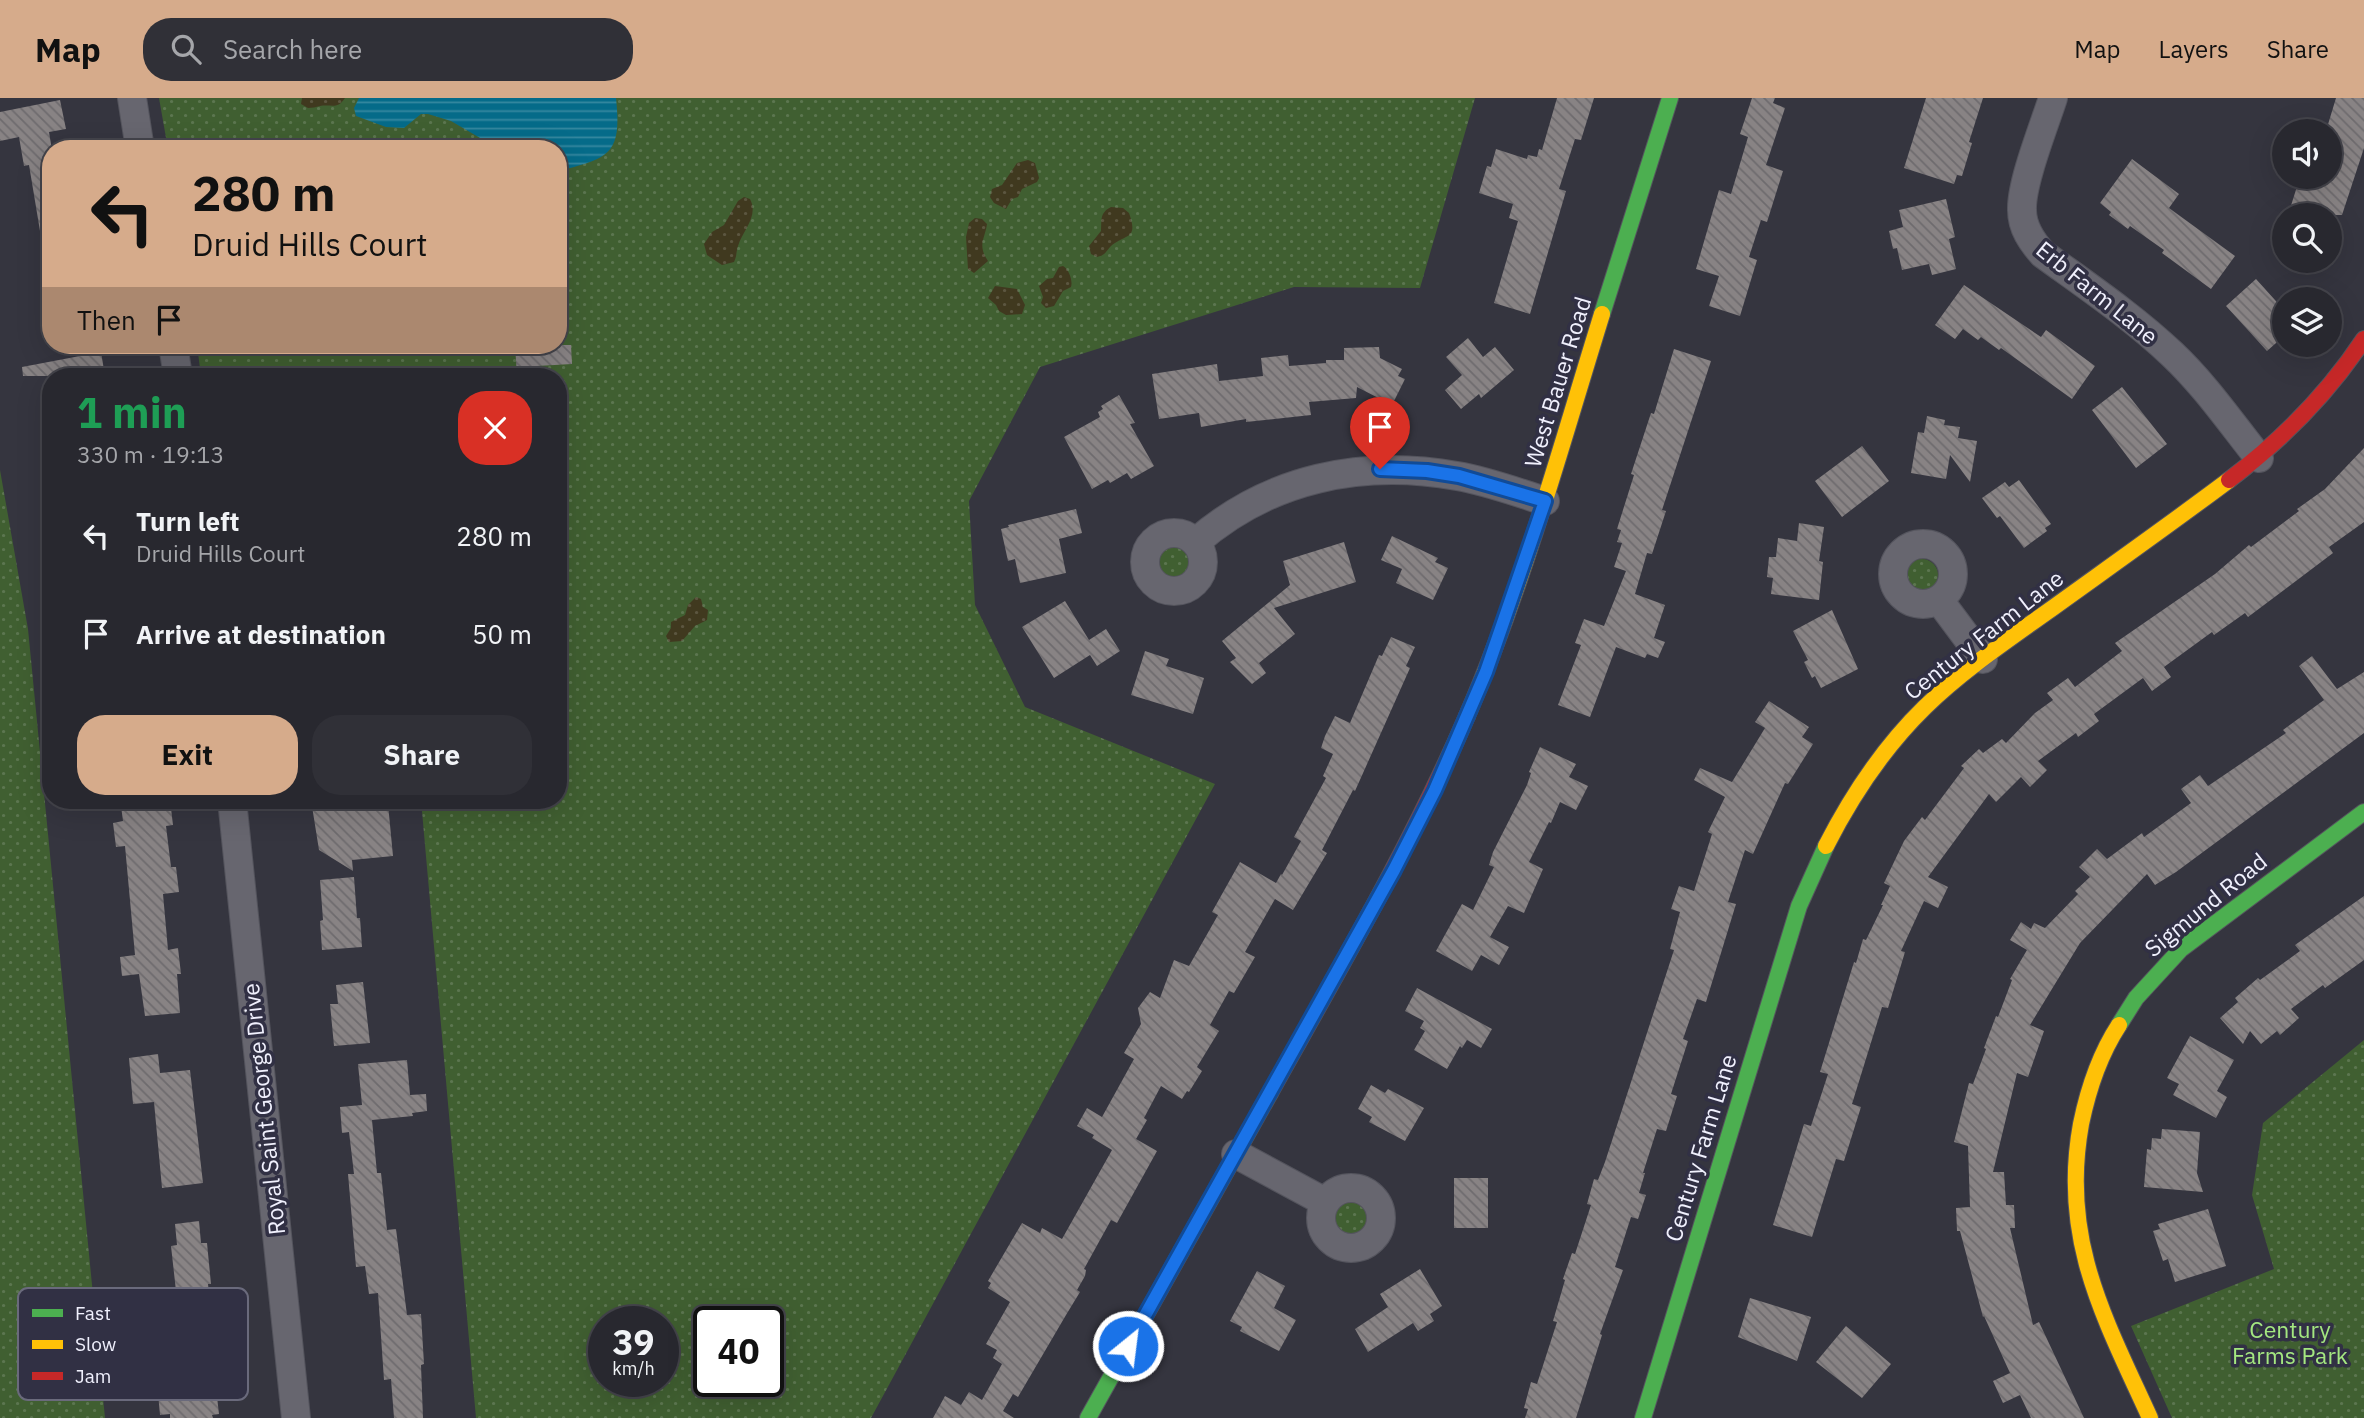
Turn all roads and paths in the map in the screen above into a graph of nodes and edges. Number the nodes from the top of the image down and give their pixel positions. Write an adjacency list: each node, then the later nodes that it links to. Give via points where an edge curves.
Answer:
1 (132, 98): 4 (street)
2 (1670, 98): 7 (street, West Bauer Road)
3 (2053, 98): 6 (street, Erb Farm Lane, via 2023,192 2022,211 2030,237 2043,254 2174,355)
4 (139, 140)
5 (2364, 339): 6 (street, Century Farm Lane, via 2313,408)
6 (2259, 458): 10 (street, Century Farm Lane)
7 (1545, 501): 8 (street, via 1459,476 1356,471 1307,481 1263,497 1230,514); 13 (street, West Bauer Road, via 1486,672 1435,790)
8 (1196, 542)
9 (1939, 600): 10 (street)
10 (1983, 659): 15 (street, Century Farm Lane, via 1937,696 1876,763 1812,872 1714,1180)
11 (233, 809): 16 (street, Royal Saint George Drive)
12 (2364, 812): 18 (street, Sigmund Road, via 2202,932 2161,968 2116,1029 2093,1078 2076,1157 2080,1239 2094,1291)
13 (1236, 1154): 14 (street); 17 (street, West Bauer Road)
14 (1325, 1202)
15 (1651, 1416)
16 (296, 1418)
17 (1088, 1418)
18 (2150, 1418)

